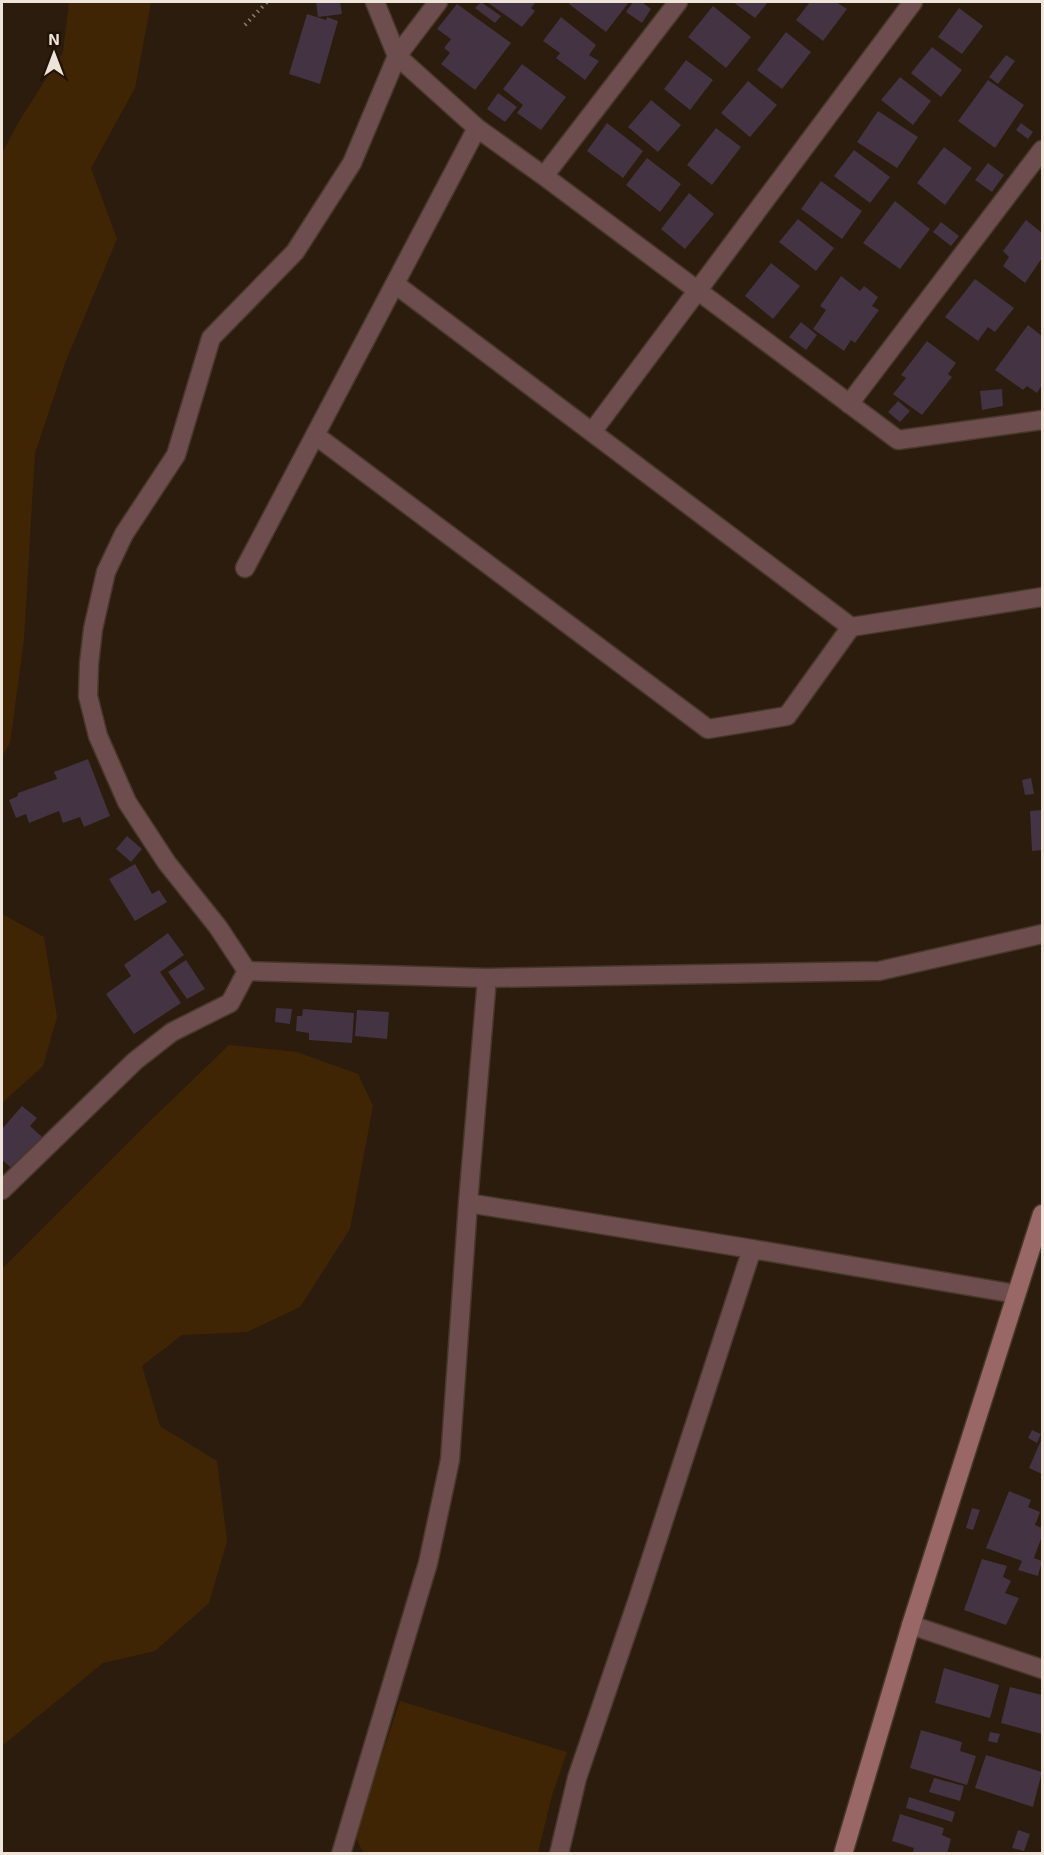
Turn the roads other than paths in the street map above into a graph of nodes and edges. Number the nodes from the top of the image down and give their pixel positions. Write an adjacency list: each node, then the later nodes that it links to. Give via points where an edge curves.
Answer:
1 (375, 2): 5 (street)
2 (438, 2): 5 (street)
3 (678, 2): 8 (street)
4 (913, 2): 10 (street)
5 (397, 56): 6 (street); 19 (street, via 352,162 295,252 211,338 176,456 124,534 106,572 93,629 88,696 98,736 127,802)
6 (477, 128): 8 (street); 9 (street)
7 (1042, 150): 11 (street)
8 (544, 177): 10 (street)
9 (395, 284): 13 (street); 14 (street)
10 (698, 291): 11 (street); 13 (street)
11 (849, 404): 12 (street, via 898,440)
12 (1042, 420)
13 (592, 432): 17 (street)
14 (315, 435): 15 (street); 17 (street, via 708,729 787,716)
15 (246, 568)
16 (1042, 597): 17 (street)
17 (851, 627)
18 (1042, 934): 20 (street, via 879,971)
19 (247, 971): 20 (street); 21 (street, via 230,1003 172,1032 135,1061)
20 (487, 978): 22 (street)
21 (2, 1190)
22 (468, 1203): 24 (street); 28 (street, via 450,1460 428,1563)
23 (1042, 1214): 25 (street)
24 (752, 1249): 25 (street); 29 (street, via 577,1778)
25 (1016, 1294): 26 (street)
26 (911, 1625): 27 (street); 30 (street)
27 (1042, 1669)
28 (341, 1854)
29 (559, 1854)
30 (843, 1854)

